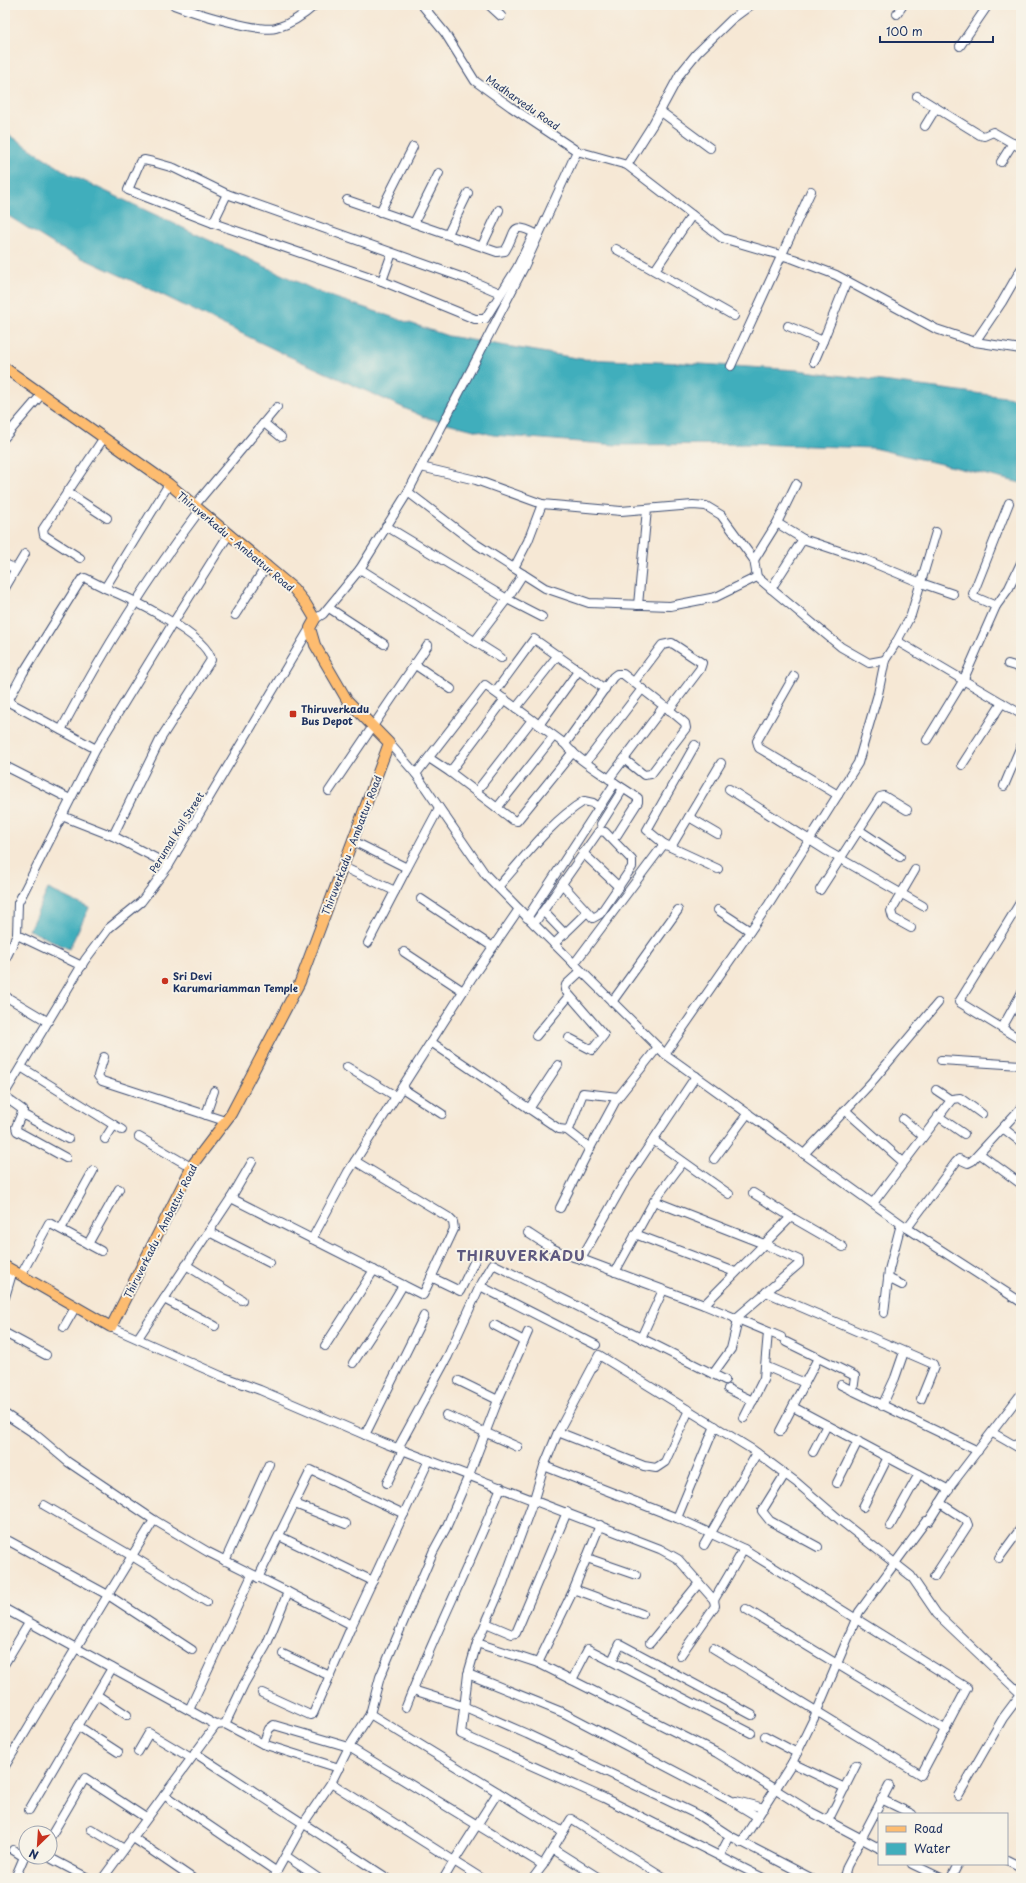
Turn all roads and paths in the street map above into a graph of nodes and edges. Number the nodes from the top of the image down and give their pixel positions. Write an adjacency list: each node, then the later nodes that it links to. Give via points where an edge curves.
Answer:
1 (174, 5): 2 (street, via 247,26 274,29 305,14)
2 (315, 5)
3 (422, 5): 19 (street, Madharvedu Road, via 445,33 475,81)
4 (489, 5): 9 (street)
5 (751, 5): 13 (street, via 732,19 697,53 680,74)
6 (903, 5): 8 (street)
7 (988, 5): 10 (street)
8 (897, 14)
9 (501, 16)
10 (960, 46)
11 (917, 96): 12 (street)
12 (936, 108): 14 (street); 15 (street, via 980,135 993,132)
13 (660, 111): 17 (street); 21 (street)
14 (925, 126)
15 (1013, 143): 18 (street); 20 (street)
16 (413, 147): 28 (street)
17 (710, 148)
18 (1021, 148)
19 (577, 151): 21 (street, Madharvedu Road); 33 (street)
20 (1001, 162)
21 (627, 165): 29 (street)
22 (439, 172): 31 (street)
23 (811, 191): 37 (street)
24 (468, 193): 32 (street)
25 (226, 194): 30 (street); 30 (street, via 174,168 144,160 137,166 128,190); 36 (street)
26 (347, 200): 28 (street)
27 (499, 210): 34 (street)
28 (380, 212): 31 (street)
29 (692, 215): 37 (street, via 722,238); 39 (street)
30 (213, 223): 40 (street)
31 (414, 223): 32 (street)
32 (448, 234): 34 (street)
33 (537, 235): 34 (street, via 524,227 518,228 514,230 504,252); 42 (street, via 533,235 517,268); 57 (street, via 490,334)
34 (482, 246)
35 (616, 250): 39 (street)
36 (392, 253): 40 (street); 42 (street)
37 (783, 255): 41 (street); 49 (street)
38 (1021, 269): 46 (street)
39 (655, 270): 43 (street)
40 (382, 281): 42 (street, via 475,319 485,319 488,316)
41 (847, 281): 45 (street); 46 (street, via 936,329)
42 (500, 293)
43 (734, 316)
44 (788, 326): 45 (street)
45 (823, 341): 48 (street)
46 (975, 342): 47 (street)
47 (1021, 349)
48 (814, 362)
49 (730, 366)
50 (5, 368): 51 (main road, Thiruverkadu - Ambattur Road)
51 (42, 394): 54 (street); 56 (main road, Thiruverkadu - Ambattur Road)
52 (277, 407): 53 (street)
53 (264, 423): 55 (street); 64 (street)
54 (5, 437)
55 (281, 437)
56 (103, 439): 58 (main road, Thiruverkadu - Ambattur Road); 60 (street)
57 (421, 467): 61 (street); 63 (street, via 476,480)
58 (169, 484): 64 (main road, Thiruverkadu - Ambattur Road); 86 (street)
59 (796, 484): 67 (street)
60 (67, 492): 66 (street); 73 (street, via 43,532)
61 (408, 492): 68 (street); 78 (street, via 476,544)
62 (1008, 503): 92 (street, via 973,594 974,598)
63 (542, 504): 65 (street, via 621,511); 78 (street, via 528,541)
64 (197, 507): 70 (main road, Thiruverkadu - Ambattur Road); 90 (street)
65 (647, 509): 74 (street, via 706,506 722,515); 91 (street)
66 (107, 518)
67 (777, 523): 71 (street); 74 (street)
68 (386, 526): 80 (street); 89 (street)
69 (936, 532): 84 (street)
70 (229, 534): 77 (main road, Thiruverkadu - Ambattur Road); 96 (street)
71 (803, 539): 84 (street, via 866,560); 87 (street)
72 (25, 554): 79 (street)
73 (80, 558)
74 (754, 560): 83 (street)
75 (5, 564): 79 (street)
76 (1021, 564): 81 (street)
77 (267, 565): 94 (street); 97 (main road, Thiruverkadu - Ambattur Road, via 293,588 306,604)
78 (514, 568): 82 (street)
79 (16, 569): 85 (street)
80 (360, 569): 93 (street); 98 (street)
81 (1019, 573): 92 (street)
82 (523, 574): 89 (street); 91 (street, via 546,588 588,603)
83 (757, 577): 87 (street); 91 (street, via 716,597 670,606)
84 (920, 583): 88 (street); 99 (street, via 911,615)
85 (5, 588)
86 (105, 588): 90 (street); 117 (street, via 85,578 81,580)
87 (771, 589): 104 (street, via 841,647 869,663)
88 (953, 594)
89 (507, 599): 95 (street); 98 (street)
90 (136, 601): 96 (street); 124 (street)
91 (638, 605)
92 (996, 606): 110 (street)
93 (329, 608): 97 (street); 100 (street)
94 (235, 616)
95 (542, 617)
96 (173, 623): 131 (street); 159 (street, via 205,647 210,653 211,660 162,738)
97 (312, 624): 123 (main road, Thiruverkadu - Ambattur Road, via 315,645 347,700); 166 (street, Perumal Koil Street)
98 (475, 641): 103 (street)
99 (897, 641): 104 (street); 110 (street)
100 (384, 644)
101 (428, 645): 105 (street)
102 (558, 655): 108 (street); 115 (street, via 534,639); 119 (street)
103 (501, 658)
104 (885, 660): 147 (street, via 858,763)
105 (414, 664): 112 (street); 123 (street)
106 (1008, 664): 107 (street)
107 (1021, 668)
108 (579, 670): 113 (street); 122 (street)
109 (794, 676): 147 (street, via 756,744)
110 (963, 681): 118 (street); 126 (street)
111 (634, 682): 113 (street, via 623,674 617,674); 114 (street); 120 (street, via 662,645 668,642 702,663 700,669)
112 (451, 689)
113 (605, 689): 128 (street)
114 (642, 689): 120 (street); 135 (street)
115 (495, 692): 116 (street); 133 (street, via 485,685)
116 (505, 699): 119 (street); 139 (street)
117 (6, 700): 124 (street)
118 (1002, 703): 121 (street); 137 (street)
119 (516, 708): 122 (street)
120 (667, 708): 134 (street); 134 (street, via 685,723 686,728 651,774 644,775)
121 (1021, 714)
122 (535, 722): 125 (street); 146 (street)
123 (372, 727): 127 (main road, Thiruverkadu - Ambattur Road); 145 (street)
124 (61, 730): 131 (street)
125 (553, 736): 128 (street); 151 (street)
126 (927, 740)
127 (389, 743): 140 (street); 161 (main road, Thiruverkadu - Ambattur Road)
128 (565, 744): 132 (street)
129 (695, 745): 162 (street, via 648,826 649,833)
130 (1021, 746): 142 (street)
131 (96, 748): 148 (street)
132 (573, 752): 135 (street); 151 (street, via 517,821)
133 (429, 758): 139 (street); 140 (street)
134 (624, 759): 141 (street)
135 (586, 762): 141 (street)
136 (721, 763): 154 (street)
137 (962, 765)
138 (5, 766): 148 (street)
139 (450, 772): 146 (street)
140 (416, 774): 150 (street)
141 (612, 781): 143 (street); 149 (street)
142 (1004, 786)
143 (623, 789): 155 (street); 158 (street, via 638,798 638,802)
144 (729, 789): 160 (street)
145 (329, 791)
146 (476, 792): 151 (street)
147 (838, 795): 160 (street)
148 (70, 799): 153 (street)
149 (600, 807): 172 (street, via 584,801 575,807 556,823); 185 (street)
150 (440, 808): 168 (street); 172 (street, via 485,874)
151 (497, 808)
152 (907, 810): 156 (street, via 882,796)
153 (62, 816): 159 (street); 190 (street, via 18,903)
154 (688, 817): 157 (street); 162 (street)
155 (601, 824)
156 (859, 830): 164 (street); 165 (street)
157 (718, 834)
158 (617, 835)
159 (113, 836): 166 (street)
160 (810, 840): 165 (street); 188 (street)
161 (353, 841): 167 (main road, Thiruverkadu - Ambattur Road); 168 (street)
162 (668, 845): 169 (street); 196 (street)
163 (583, 853): 171 (street); 173 (street); 173 (street, via 598,831 605,832 632,860 632,867)
164 (900, 857)
165 (842, 858): 174 (street); 176 (street)
166 (169, 865): 197 (street, Perumal Koil Street, via 141,902 109,928)
167 (343, 867): 175 (street); 237 (main road, Thiruverkadu - Ambattur Road, via 300,982)
168 (407, 868): 175 (street)
169 (718, 869)
170 (915, 870): 176 (street)
171 (562, 884): 183 (street); 184 (street)
172 (498, 887): 180 (street)
173 (619, 887): 184 (street, via 596,917 592,918)
174 (820, 890)
175 (395, 891): 191 (street)
176 (901, 893): 179 (street); 187 (street, via 891,914)
177 (420, 899): 193 (street)
178 (1021, 900): 206 (street, via 959,1002)
179 (923, 906)
180 (519, 909): 185 (street); 193 (street)
181 (678, 910): 203 (street)
182 (718, 910): 188 (street)
183 (543, 911): 186 (street); 189 (street)
184 (586, 913): 189 (street)
185 (527, 918): 186 (street)
186 (534, 924): 192 (street)
187 (911, 928)
188 (750, 931): 212 (street)
189 (565, 934): 192 (street)
190 (16, 935): 195 (street); 197 (street)
191 (368, 943)
192 (554, 944): 196 (street)
193 (493, 947): 199 (street)
194 (404, 952): 199 (street)
195 (5, 960)
196 (574, 964): 198 (street)
197 (82, 966): 205 (street, Perumal Koil Street)
198 (581, 971): 202 (street, via 565,986); 203 (street)
199 (463, 991): 210 (street)
200 (1021, 994): 206 (street)
201 (5, 996): 205 (street)
202 (569, 996): 207 (street); 208 (street, via 604,1034 592,1050)
203 (612, 1002): 211 (street)
204 (938, 1003): 229 (street)
205 (47, 1021): 217 (street, Perumal Koil Street)
206 (1002, 1028): 209 (street)
207 (536, 1036)
208 (569, 1038)
209 (1021, 1040)
210 (432, 1042): 220 (street); 228 (street)
211 (658, 1047): 212 (street); 225 (street)
212 (665, 1054): 219 (street)
213 (104, 1057): 234 (street, via 98,1076 102,1081)
214 (941, 1060): 216 (street)
215 (558, 1065): 228 (street)
216 (1021, 1065)
217 (20, 1066): 223 (street, Perumal Koil Street); 238 (street)
218 (347, 1067): 224 (street)
219 (696, 1076): 230 (street); 247 (street)
220 (402, 1088): 224 (street); 232 (street)
221 (936, 1090): 226 (street)
222 (214, 1091): 234 (street)
223 (5, 1093): 231 (street, via 22,1108)
224 (396, 1097): 254 (street)
225 (618, 1097): 241 (street, via 583,1093); 249 (street)
226 (951, 1100): 233 (street, via 960,1098); 235 (street)
227 (1021, 1108): 239 (street)
228 (530, 1109): 241 (street, via 555,1127)
229 (845, 1110): 250 (street); 257 (street)
230 (748, 1113): 250 (street); 253 (street)
231 (22, 1114): 245 (street); 252 (street, via 16,1127 19,1133)
232 (442, 1114)
233 (982, 1114)
234 (206, 1115): 237 (street)
235 (938, 1116): 242 (street); 243 (street)
236 (903, 1119): 243 (street)
237 (225, 1121): 258 (main road, Thiruverkadu - Ambattur Road)
238 (114, 1124): 240 (street); 246 (street)
239 (1003, 1128): 248 (street); 251 (street)
240 (122, 1130)
241 (567, 1130): 249 (street)
242 (964, 1134)
243 (923, 1136): 257 (street)
244 (138, 1137): 258 (street)
245 (68, 1139)
246 (105, 1139)
247 (653, 1140): 256 (street); 280 (street, via 623,1185)
248 (1021, 1142)
249 (590, 1148): 267 (street)
250 (804, 1154): 266 (street)
251 (980, 1154): 260 (street); 269 (street, via 968,1163 959,1159)
252 (66, 1158)
253 (714, 1159)
254 (355, 1161): 274 (street); 287 (street, via 453,1222 454,1228)
255 (252, 1162): 264 (street)
256 (683, 1162): 263 (street); 265 (street)
257 (903, 1162): 266 (street)
258 (191, 1167): 306 (main road, Thiruverkadu - Ambattur Road)
259 (93, 1171): 270 (street)
260 (1021, 1184)
261 (119, 1189): 275 (street)
262 (753, 1192): 268 (street)
263 (729, 1194)
264 (231, 1198): 271 (street); 274 (street)
265 (654, 1201): 273 (street); 276 (street)
266 (873, 1203): 269 (street)
267 (560, 1208)
268 (791, 1217): 276 (street); 277 (street)
269 (904, 1226): 288 (street, via 895,1244); 297 (street)
270 (61, 1229): 275 (street); 284 (street, via 48,1225)
271 (209, 1232): 281 (street); 282 (street)
272 (528, 1233): 280 (street, via 551,1249)
273 (635, 1234): 285 (street); 286 (street)
274 (312, 1239): 283 (street)
275 (88, 1244): 278 (street)
276 (764, 1244): 286 (street); 293 (street, via 797,1258 800,1262)
277 (843, 1248)
278 (101, 1251)
279 (477, 1256): 287 (street, via 460,1291)
280 (580, 1259): 285 (street)
281 (270, 1263)
282 (186, 1265): 295 (street); 296 (street)
283 (374, 1270): 289 (street); 314 (street)
284 (13, 1271): 294 (street); 299 (main road)
285 (615, 1272): 292 (street)
286 (735, 1272): 298 (street)
287 (431, 1277): 289 (street, via 423,1295)
288 (888, 1278): 290 (street); 300 (street)
289 (403, 1285): 318 (street)
290 (902, 1285)
291 (480, 1286): 311 (street, via 494,1264); 313 (street); 346 (street)
292 (663, 1290): 298 (street); 311 (street)
293 (766, 1292): 302 (street); 315 (street)
294 (5, 1297)
295 (164, 1299): 304 (street); 310 (street)
296 (242, 1300)
297 (1021, 1302)
298 (704, 1305): 302 (street)
299 (76, 1306): 305 (street); 306 (main road)
300 (884, 1313)
301 (424, 1316): 343 (street)
302 (737, 1319): 308 (street); 320 (street, via 731,1349)
303 (494, 1324): 312 (street)
304 (215, 1326)
305 (64, 1327)
306 (111, 1327): 310 (street)
307 (528, 1332): 312 (street)
308 (768, 1332): 317 (street); 319 (street)
309 (5, 1333): 316 (street)
310 (138, 1338): 343 (street, via 221,1376)
311 (641, 1338): 320 (street)
312 (524, 1340): 329 (street)
313 (596, 1345)
314 (325, 1346)
315 (904, 1352): 328 (street, via 934,1366); 331 (street)
316 (46, 1355)
317 (818, 1358): 323 (street); 326 (street, via 855,1376)
318 (353, 1362)
319 (765, 1366): 323 (street); 330 (street, via 764,1378)
320 (713, 1374): 321 (street)
321 (725, 1380)
322 (459, 1382): 329 (street)
323 (805, 1383): 332 (street)
324 (841, 1385): 326 (street)
325 (728, 1389): 330 (street)
326 (854, 1391): 331 (street)
327 (1021, 1394): 342 (street)
328 (921, 1399)
329 (498, 1400): 339 (street)
330 (753, 1401): 336 (street)
331 (882, 1406): 348 (street)
332 (793, 1407): 337 (street); 341 (street)
333 (689, 1410): 338 (street); 340 (street, via 665,1462 656,1468 644,1466); 340 (street, via 599,1355)
334 (5, 1414): 370 (street, via 35,1434 68,1462)
335 (446, 1415): 339 (street)
336 (744, 1418)
337 (827, 1425): 344 (street); 349 (street)
338 (715, 1426): 350 (street); 369 (street)
339 (486, 1432): 345 (street); 357 (street)
340 (558, 1432): 354 (street)
341 (780, 1432)
342 (993, 1433): 347 (street); 348 (street)
343 (365, 1435): 346 (street)
344 (858, 1441): 351 (street); 359 (street)
345 (518, 1447)
346 (401, 1449): 352 (street); 358 (street)
347 (1021, 1449)
348 (978, 1451): 361 (street)
349 (813, 1452)
350 (756, 1453): 355 (street); 375 (street)
351 (888, 1458): 356 (street); 366 (street)
352 (429, 1460): 357 (street); 368 (street)
353 (269, 1464): 384 (street)
354 (544, 1466): 362 (street); 369 (street)
355 (785, 1474): 379 (street, via 762,1511 770,1521); 385 (street)
356 (919, 1474): 361 (street); 373 (street)
357 (469, 1475): 360 (street); 426 (street, via 380,1677)
358 (387, 1483)
359 (837, 1483)
360 (501, 1487): 362 (street); 418 (street)
361 (949, 1490): 363 (street)
362 (534, 1499): 367 (street); 401 (street)
363 (940, 1503): 385 (street, via 929,1521 926,1520); 388 (street, via 966,1520 968,1525)
364 (295, 1504): 368 (street, via 311,1470); 371 (street); 376 (street)
365 (44, 1505): 381 (street)
366 (863, 1507)
367 (568, 1512): 372 (street); 401 (street, via 516,1633 512,1634)
368 (404, 1514): 389 (street)
369 (677, 1518): 375 (street)
370 (154, 1520): 381 (street); 384 (street)
371 (346, 1524)
372 (600, 1525): 382 (street); 390 (street, via 660,1549 678,1560)
373 (890, 1526)
374 (1021, 1528): 383 (street)
375 (710, 1533): 378 (street); 380 (street)
376 (279, 1536): 387 (street); 389 (street)
377 (9, 1541): 393 (street)
378 (704, 1545)
379 (818, 1547)
380 (744, 1549): 394 (street); 399 (street)
381 (132, 1556): 393 (street); 395 (street)
382 (587, 1558): 386 (street); 391 (street)
383 (999, 1558)
384 (225, 1561): 387 (street)
385 (895, 1562): 399 (street); 420 (street, via 912,1576 937,1614)
386 (636, 1575)
387 (255, 1576): 392 (street); 424 (street)
388 (934, 1577)
389 (373, 1581): 402 (street)
390 (699, 1583): 394 (street); 404 (street)
391 (574, 1589): 398 (street); 412 (street)
392 (288, 1592): 402 (street); 430 (street, via 266,1646)
393 (108, 1596): 405 (street); 407 (street)
394 (714, 1600): 409 (street, via 715,1606)
395 (207, 1602)
396 (746, 1608): 413 (street)
397 (5, 1609): 400 (street)
398 (642, 1614)
399 (856, 1620): 413 (street); 432 (street, via 967,1688)
400 (29, 1622): 405 (street); 410 (street)
401 (486, 1623): 403 (street)
402 (352, 1625): 416 (street)
403 (477, 1643): 412 (street); 415 (street)
404 (650, 1643)
405 (75, 1648): 414 (street); 443 (street)
406 (713, 1648): 425 (street)
407 (192, 1650)
408 (283, 1654): 416 (street)
409 (680, 1656)
410 (5, 1661)
411 (612, 1661): 417 (street, via 588,1649); 428 (street, via 620,1644); 433 (street)
412 (538, 1663): 417 (street)
413 (837, 1665): 425 (street); 432 (street)
414 (112, 1668): 421 (street); 424 (street)
415 (468, 1674): 422 (street); 453 (street, via 564,1713)
416 (330, 1676): 419 (street, via 312,1715)
417 (572, 1680): 448 (street, via 716,1753)
418 (413, 1690): 422 (street); 423 (street)
419 (262, 1693)
420 (1021, 1694): 451 (street, via 1003,1718)
421 (97, 1695): 427 (street); 431 (street)
422 (463, 1706): 465 (street, via 698,1815); 473 (street, via 461,1734 604,1798)
423 (406, 1707)
424 (189, 1710): 429 (street)
425 (817, 1710): 432 (street, via 921,1775); 439 (street)
426 (370, 1714): 436 (street); 449 (street)
427 (127, 1715)
428 (752, 1715)
429 (216, 1724): 430 (street); 440 (street)
430 (225, 1724): 435 (street)
431 (78, 1726): 437 (street); 455 (street)
432 (946, 1730)
433 (750, 1733)
434 (765, 1736): 439 (street)
435 (263, 1744): 436 (street, via 269,1729 274,1725); 444 (street)
436 (349, 1747): 444 (street); 462 (street)
437 (118, 1752)
438 (138, 1752): 440 (street, via 149,1733)
439 (797, 1752): 441 (street)
440 (193, 1755): 450 (street); 460 (street)
441 (792, 1763): 447 (street); 448 (street)
442 (856, 1765): 447 (street)
443 (5, 1766)
444 (339, 1768): 445 (street)
445 (331, 1783): 460 (street); 476 (street)
446 (889, 1786): 452 (street)
447 (845, 1788): 459 (street)
448 (776, 1790): 454 (street); 459 (street)
449 (498, 1792): 462 (street); 464 (street)
450 (164, 1795): 458 (street); 482 (street)
451 (958, 1796)
452 (881, 1799): 456 (street); 467 (street)
453 (730, 1800): 454 (street); 457 (street)
454 (764, 1808): 457 (street)
455 (29, 1810)
456 (910, 1813)
457 (758, 1817): 468 (street)
458 (146, 1818): 461 (street, via 85,1778); 466 (street)
459 (828, 1821): 467 (street)
460 (303, 1824): 474 (street); 488 (street)
461 (57, 1825)
462 (477, 1825): 476 (street); 480 (street)
463 (91, 1829): 470 (street)
464 (563, 1832): 471 (street); 493 (street, via 571,1819)
465 (730, 1836): 468 (street); 473 (street)
466 (132, 1837): 470 (street); 486 (street)
467 (860, 1839): 469 (street); 496 (street, via 847,1866)
468 (741, 1843): 495 (street)
469 (878, 1848)
470 (124, 1849): 485 (street)
471 (553, 1849): 480 (street); 492 (street)
472 (12, 1850): 483 (street, via 24,1857)
473 (720, 1855): 494 (street)
474 (286, 1856): 482 (street); 487 (street)
475 (1008, 1860): 481 (street)
476 (454, 1861): 489 (street); 490 (street)
477 (58, 1862): 484 (street)
478 (914, 1865): 497 (street)
479 (958, 1865): 498 (street)
480 (543, 1866): 491 (street)
481 (1021, 1867)
482 (275, 1875)
483 (15, 1878)
484 (88, 1878)
485 (103, 1878)
486 (192, 1878)
487 (318, 1878)
488 (387, 1878)
489 (444, 1878)
490 (481, 1878)
491 (535, 1878)
492 (599, 1878)
493 (665, 1878)
494 (763, 1878)
495 (811, 1878)
496 (847, 1878)
497 (941, 1878)
498 (951, 1878)

